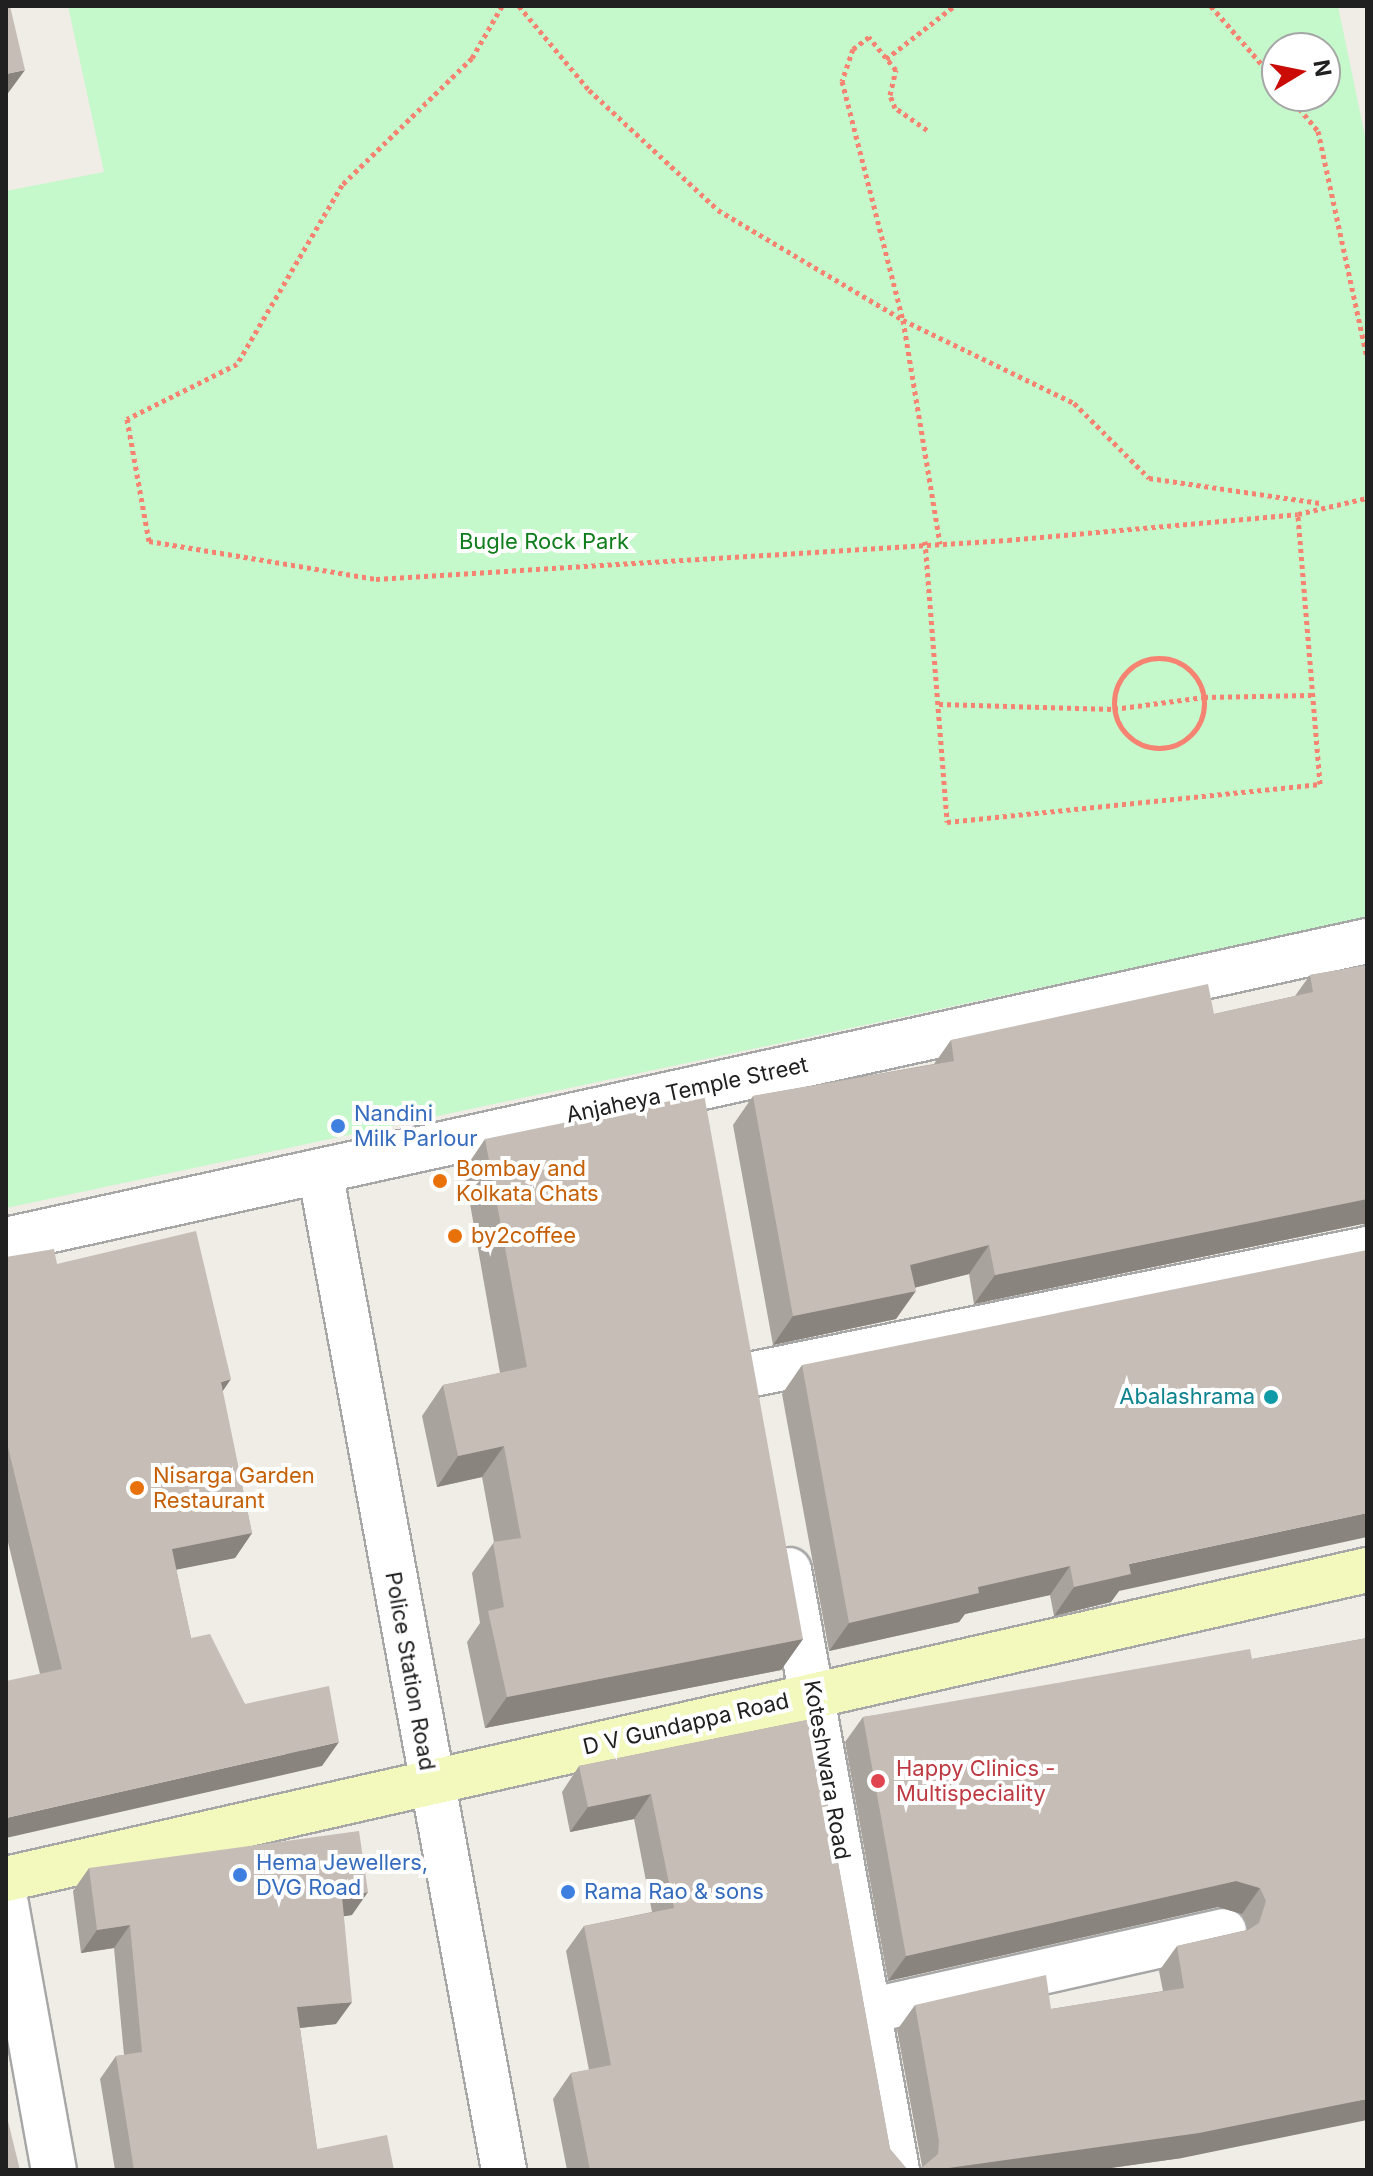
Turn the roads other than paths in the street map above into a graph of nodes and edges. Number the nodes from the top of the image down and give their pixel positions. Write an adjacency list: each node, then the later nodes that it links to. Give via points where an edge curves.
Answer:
1 (1367, 941): 2 (street, Anjaheya Temple Street)
2 (701, 1087): 3 (street); 4 (street, Anjaheya Temple Street)
3 (708, 1133)
4 (320, 1171): 5 (street, Anjaheya Temple Street); 13 (street, Police Station Road)
5 (6, 1240)
6 (1367, 1249): 8 (street)
7 (741, 1329): 8 (street)
8 (749, 1375): 9 (street)
9 (758, 1421)
10 (780, 1527): 12 (street, Koteshwara Road)
11 (1367, 1570): 12 (street, D V Gundappa Road)
12 (815, 1695): 13 (street, D V Gundappa Road); 17 (street, Koteshwara Road)
13 (431, 1782): 14 (street, D V Gundappa Road); 19 (street, Police Station Road)
14 (6, 1879)
15 (6, 1904): 18 (street)
16 (1224, 1931): 17 (street)
17 (869, 2011): 20 (street, Koteshwara Road)
18 (54, 2170)
19 (504, 2170)
20 (897, 2170)

